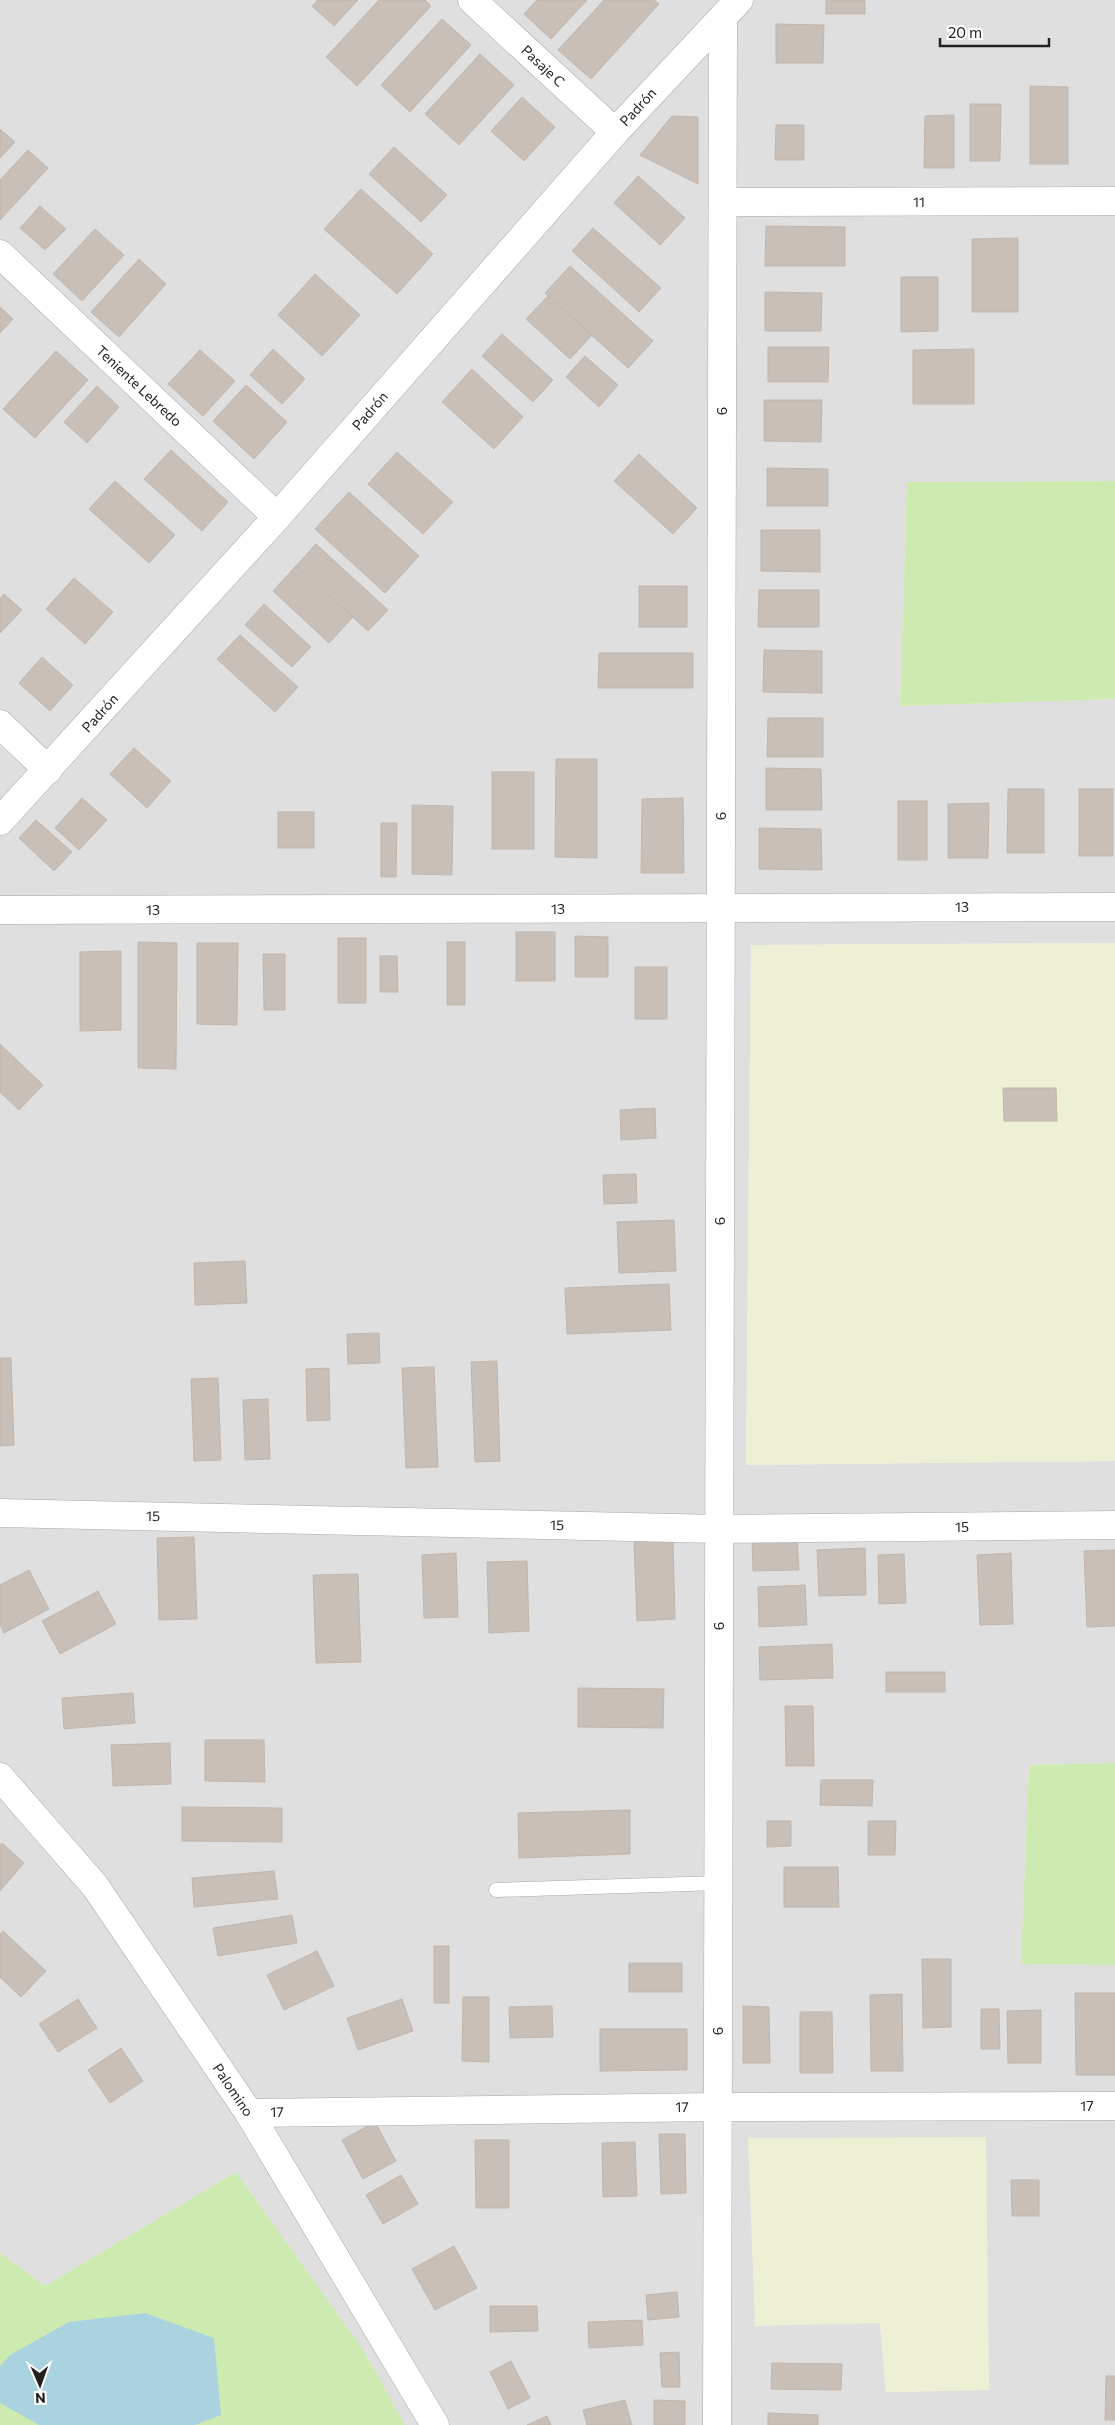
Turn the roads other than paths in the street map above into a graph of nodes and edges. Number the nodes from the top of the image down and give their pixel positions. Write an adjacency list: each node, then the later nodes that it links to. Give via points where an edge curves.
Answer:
1 (472, 0): 3 (street, Pasaje C)
2 (731, 8): 3 (street, Padrón); 5 (street, 6)
3 (615, 132): 7 (street, Padrón)
4 (1115, 201): 5 (street, 11)
5 (722, 202): 12 (street, 6)
6 (0, 254): 7 (street, Teniente Lebredo)
7 (278, 517): 9 (street, Padrón)
8 (0, 724): 9 (street)
9 (48, 770): 10 (street, Padrón)
10 (0, 821)
11 (1115, 907): 12 (street, 13)
12 (721, 908): 13 (street, 13); 16 (street, 6)
13 (0, 910)
14 (0, 1513): 16 (street, 15)
15 (1115, 1525): 16 (street, 15)
16 (719, 1528): 18 (street, 6)
17 (0, 1777): 22 (street, Palomino, via 95,1886)
18 (718, 1883): 19 (lane); 21 (street, 6)
19 (496, 1890)
20 (1115, 2106): 21 (street, 17)
21 (718, 2107): 22 (street, 17); 24 (street, 6)
22 (249, 2113): 23 (street, Palomino)
23 (435, 2425)
24 (717, 2425)

